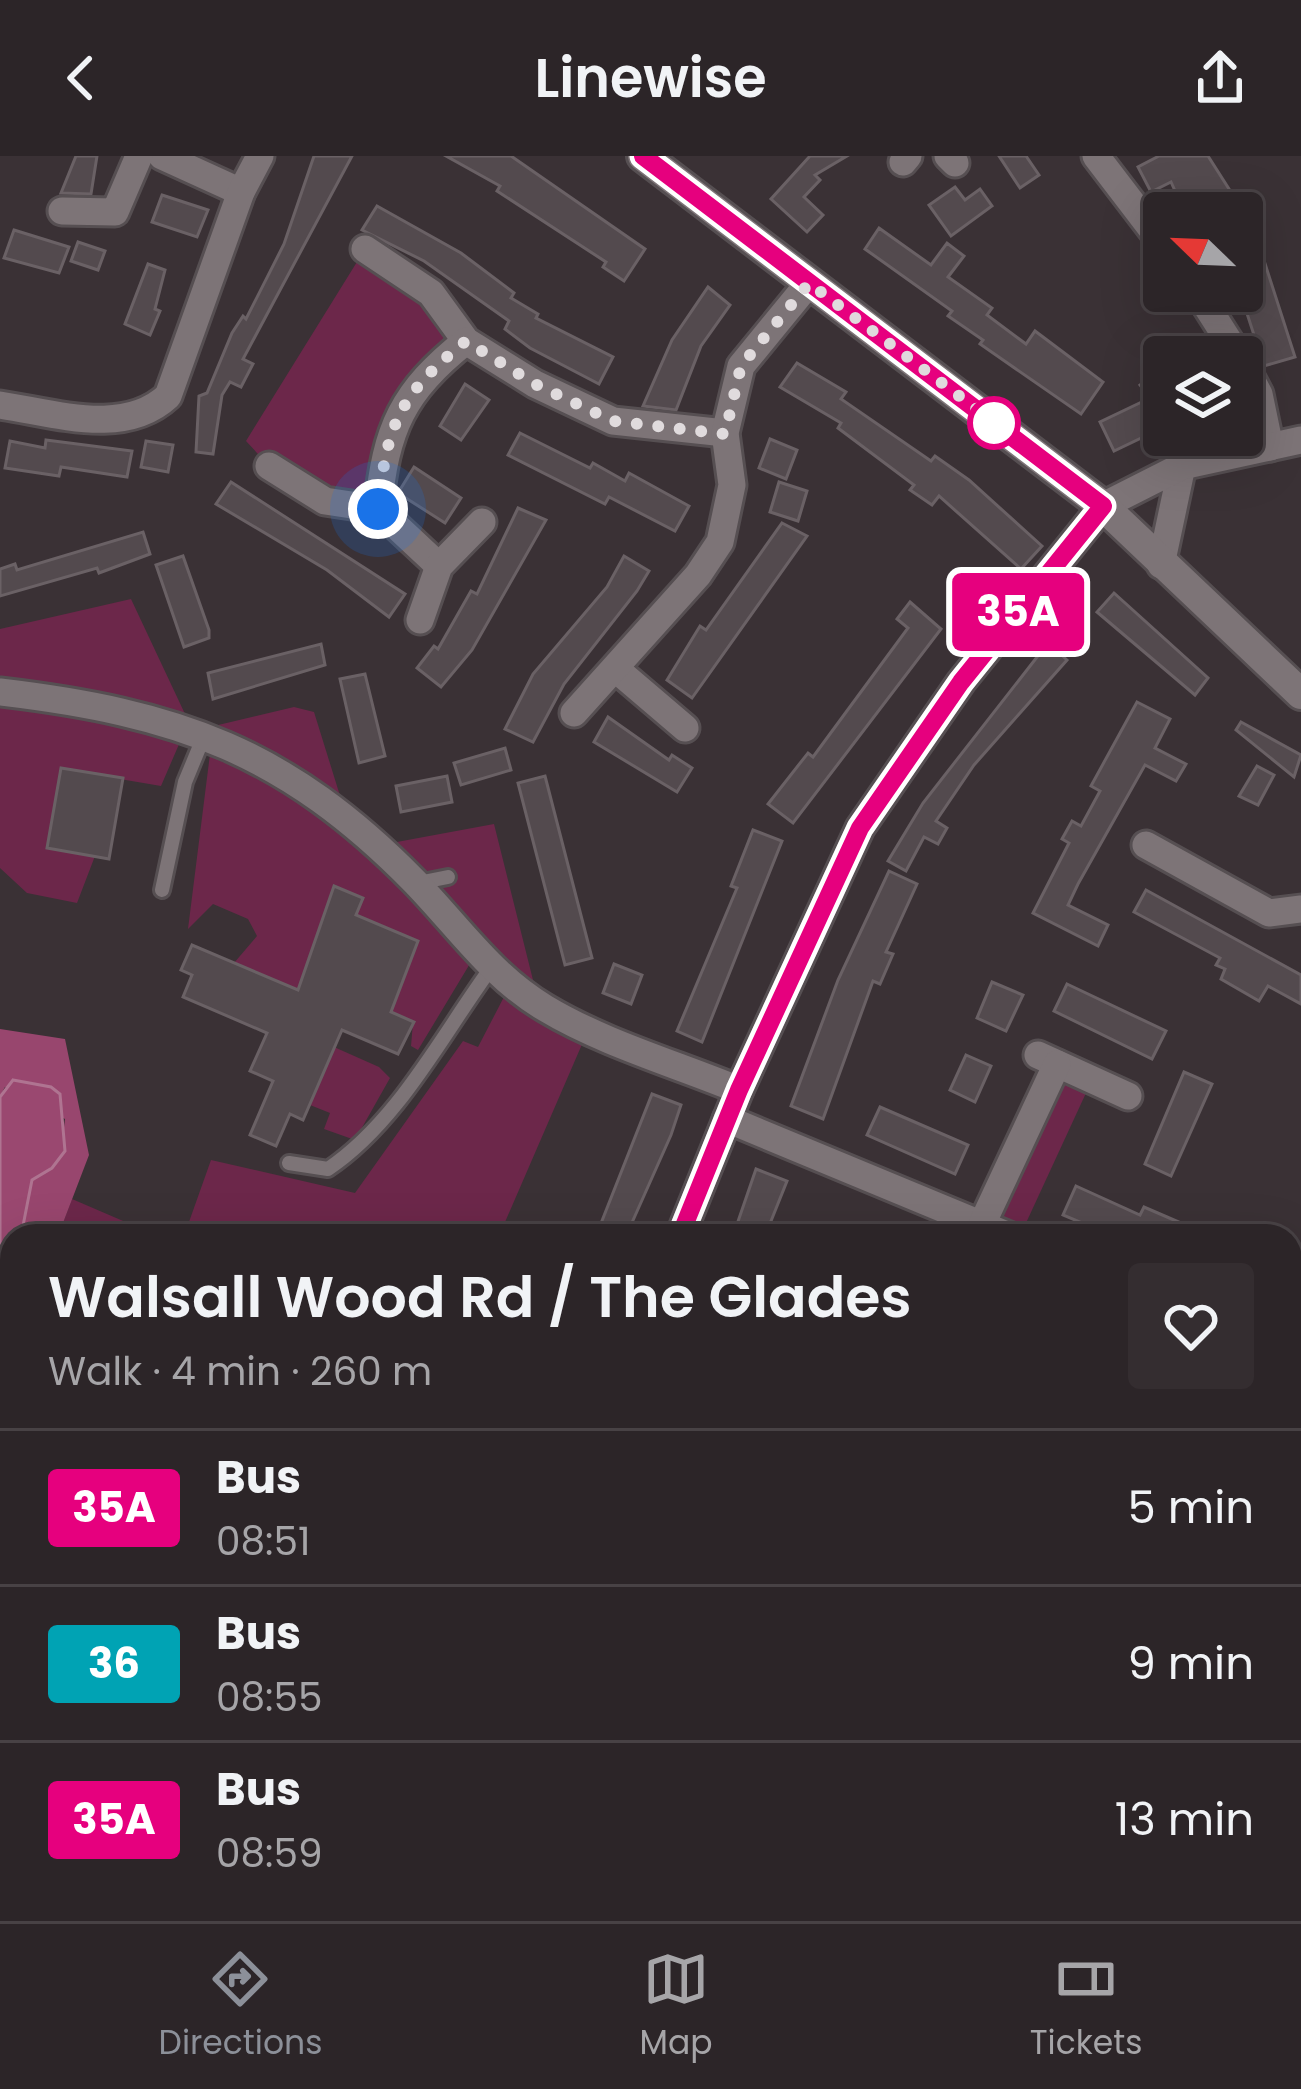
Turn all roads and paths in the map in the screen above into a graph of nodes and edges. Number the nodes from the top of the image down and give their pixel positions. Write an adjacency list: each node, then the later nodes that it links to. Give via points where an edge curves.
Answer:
1 (139, 156): 7 (street, via 115,212)
2 (161, 156): 6 (street)
3 (260, 156): 6 (street)
4 (643, 156): 10 (street)
5 (1096, 156): 8 (street)
6 (242, 192): 12 (street, via 169,396 148,414 106,420)
7 (62, 212)
8 (1143, 218)
9 (364, 249): 11 (street, via 431,292)
10 (809, 283): 14 (street, via 741,366); 19 (street)
11 (466, 341): 14 (street, via 613,421); 20 (street, via 422,376 396,418)
12 (0, 405)
13 (1263, 413): 16 (street)
14 (725, 434): 25 (street, via 732,485 720,542)
15 (1301, 440): 16 (street)
16 (1270, 447): 18 (street)
17 (269, 466): 20 (street, via 325,501)
18 (1182, 466): 19 (street); 22 (street)
19 (1103, 506): 22 (street); 37 (street, via 961,682 860,828)
20 (378, 509): 23 (street)
21 (482, 521): 23 (street)
22 (1161, 565): 27 (street)
23 (439, 566): 24 (street)
24 (420, 620)
25 (617, 670): 28 (street); 29 (street)
26 (0, 692): 30 (street, via 102,704)
27 (1301, 694)
28 (574, 713)
29 (685, 728)
30 (204, 736): 33 (street, via 282,772 346,815); 34 (lane, via 185,782)
31 (1146, 845): 35 (street, via 1269,913)
32 (448, 877): 33 (lane)
33 (417, 884): 36 (street)
34 (162, 890)
35 (1301, 909)
36 (491, 968): 37 (street, via 546,1009); 40 (lane, via 347,1156 328,1169)
37 (739, 1090): 39 (street)
38 (1128, 1096): 42 (street, via 1048,1060)
39 (727, 1119): 41 (street); 42 (street)
40 (289, 1163)
41 (685, 1224)
42 (982, 1224)

